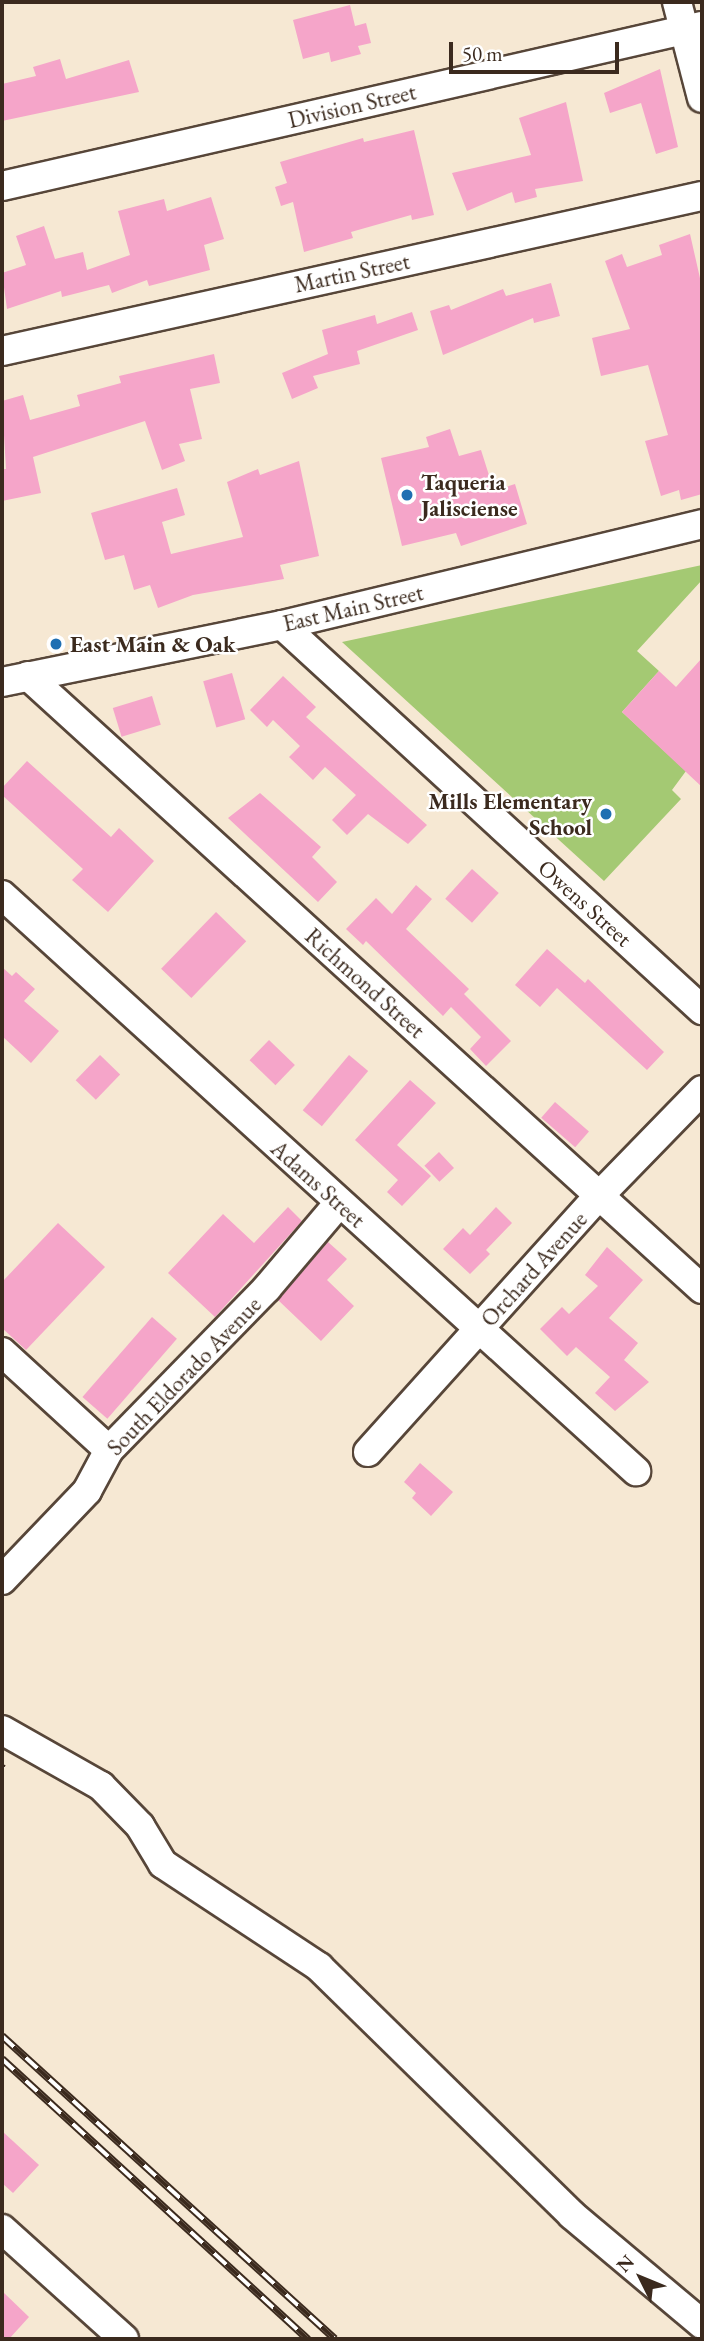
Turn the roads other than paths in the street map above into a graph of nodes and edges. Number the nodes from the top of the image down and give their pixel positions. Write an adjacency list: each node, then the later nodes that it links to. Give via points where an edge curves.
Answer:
1 (677, 2): 2 (street)
2 (693, 28): 3 (street); 4 (street, Division Street)
3 (702, 98)
4 (2, 186)
5 (702, 196): 6 (street, Martin Street)
6 (2, 351)
7 (702, 524): 8 (street, East Main Street)
8 (282, 625): 9 (street, East Main Street); 11 (street, Owens Street)
9 (15, 679): 13 (street, Richmond Street)
10 (2, 895): 14 (street, Adams Street)
11 (702, 1010)
12 (702, 1090): 13 (street, Orchard Avenue)
13 (598, 1197): 15 (street, Richmond Street); 16 (street, Orchard Avenue)
14 (339, 1203): 16 (street, Adams Street); 18 (street, South Eldorado Avenue, via 267,1288)
15 (702, 1289)
16 (479, 1331): 19 (street, Orchard Avenue); 20 (street, Adams Street)
17 (2, 1352): 18 (street)
18 (109, 1450): 21 (street, South Eldorado Avenue, via 87,1491)
19 (368, 1452)
20 (636, 1471)
21 (2, 1580)
22 (2, 1730): 24 (street, via 101,1786 140,1826 163,1864 318,1967 572,2215)
23 (2, 2229): 25 (street)
24 (702, 2324)
25 (124, 2339)

